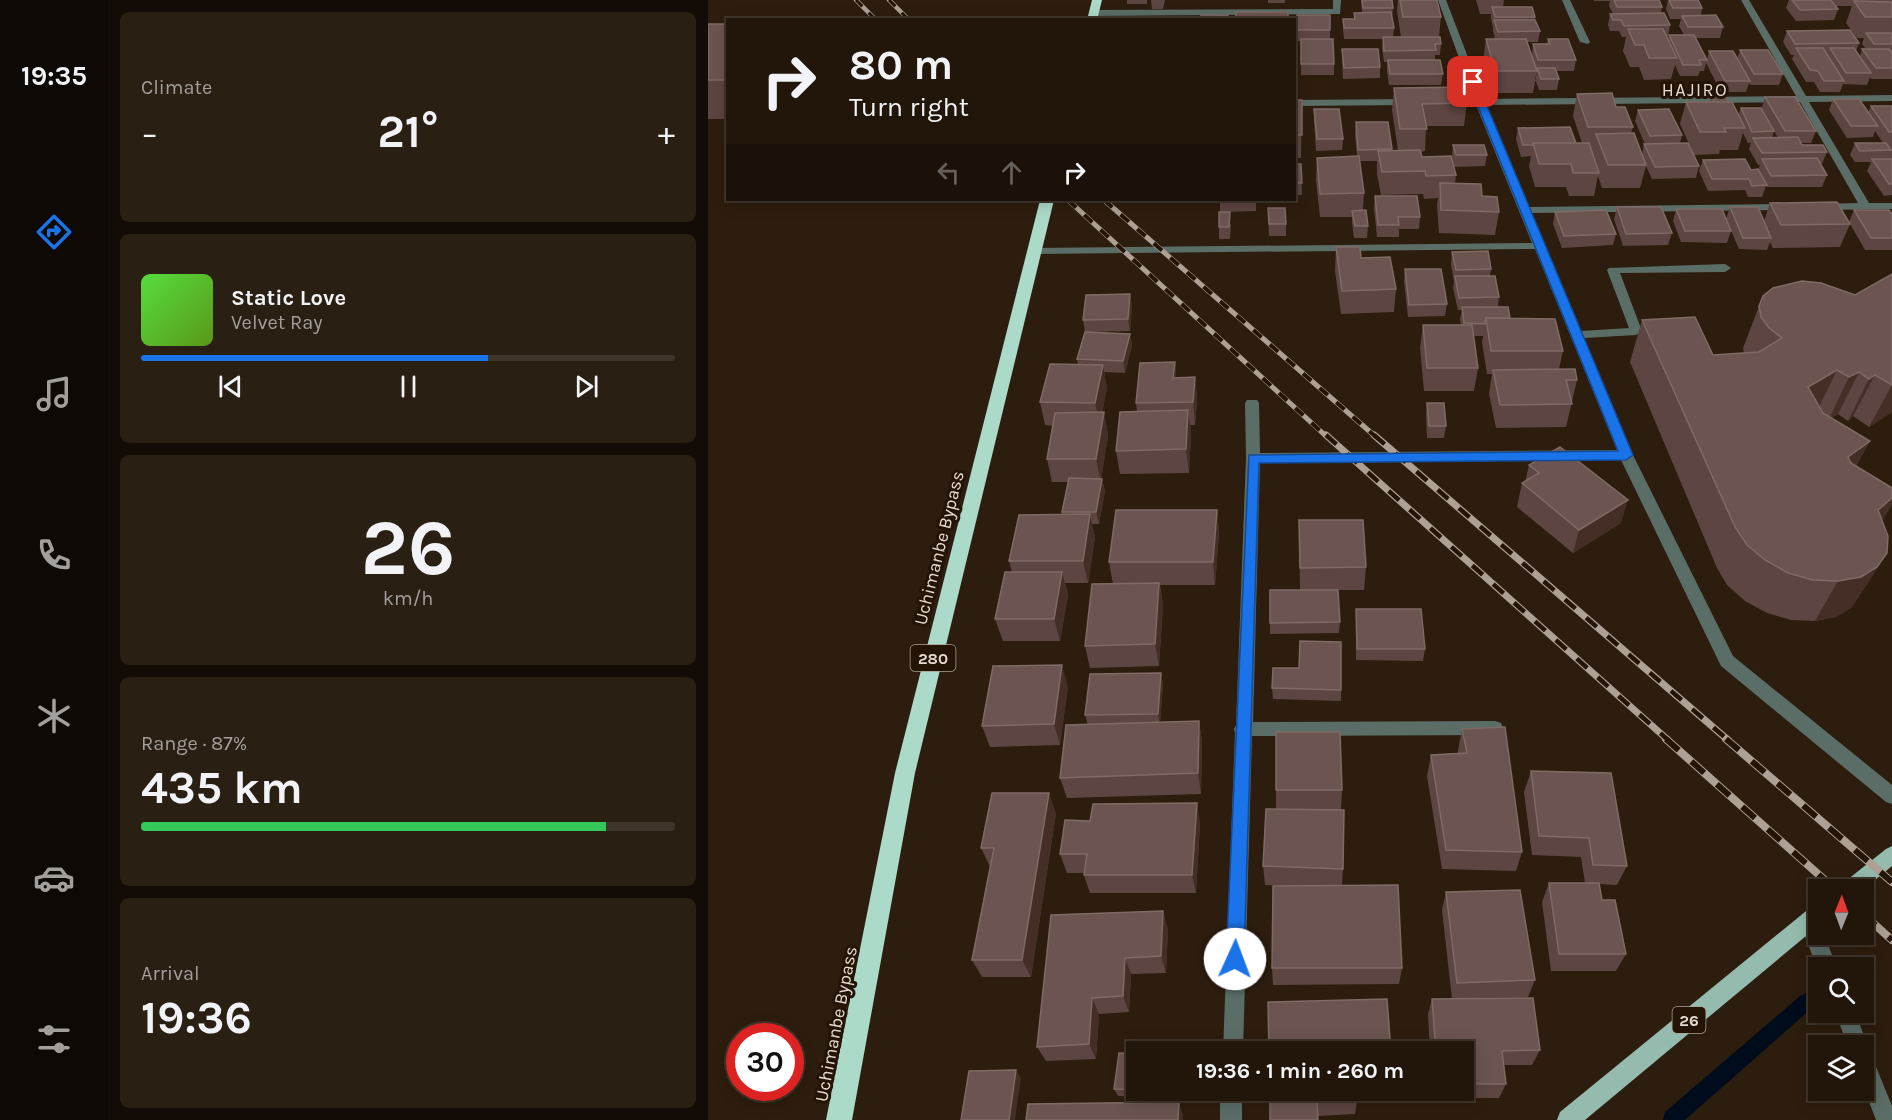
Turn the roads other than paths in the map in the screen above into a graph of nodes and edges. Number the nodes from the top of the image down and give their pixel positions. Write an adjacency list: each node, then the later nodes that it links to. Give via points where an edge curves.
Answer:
1 (1097, 0): 6 (highway)
2 (1337, 0): 6 (street, via 1337,12)
3 (1442, 0): 12 (street)
4 (1566, 0): 7 (street)
5 (1745, 0): 9 (street)
6 (1092, 16)
7 (1585, 42)
8 (1892, 98): 9 (street)
9 (1803, 99): 12 (street); 16 (street)
10 (1422, 102): 13 (street)
11 (1434, 102): 12 (street)
12 (1480, 102): 17 (street)
13 (1296, 103)
14 (1047, 201): 19 (highway, Uchimanbe Bypass / 280)
15 (1892, 206): 16 (street)
16 (1866, 207): 17 (street)
17 (1526, 210): 18 (street)
18 (1540, 246): 19 (street); 21 (street)
19 (1034, 251): 34 (highway, Uchimanbe Bypass / 280, via 905,773)
20 (1725, 268): 21 (street, via 1613,270 1636,331)
21 (1575, 335): 23 (street)
22 (1252, 403): 24 (street)
23 (1626, 455): 24 (street); 27 (street, via 1727,661)
24 (1253, 458): 26 (street)
25 (1495, 728): 26 (street)
26 (1242, 729): 31 (street)
27 (1892, 796)
28 (1892, 855): 29 (main road)
29 (1863, 879)
30 (1808, 923): 36 (main road, 26)
31 (1233, 1041)
32 (1874, 1087): 37 (street)
33 (1231, 1101): 35 (street)
34 (839, 1120)
35 (1231, 1120)
36 (1568, 1120)
37 (1887, 1120)

